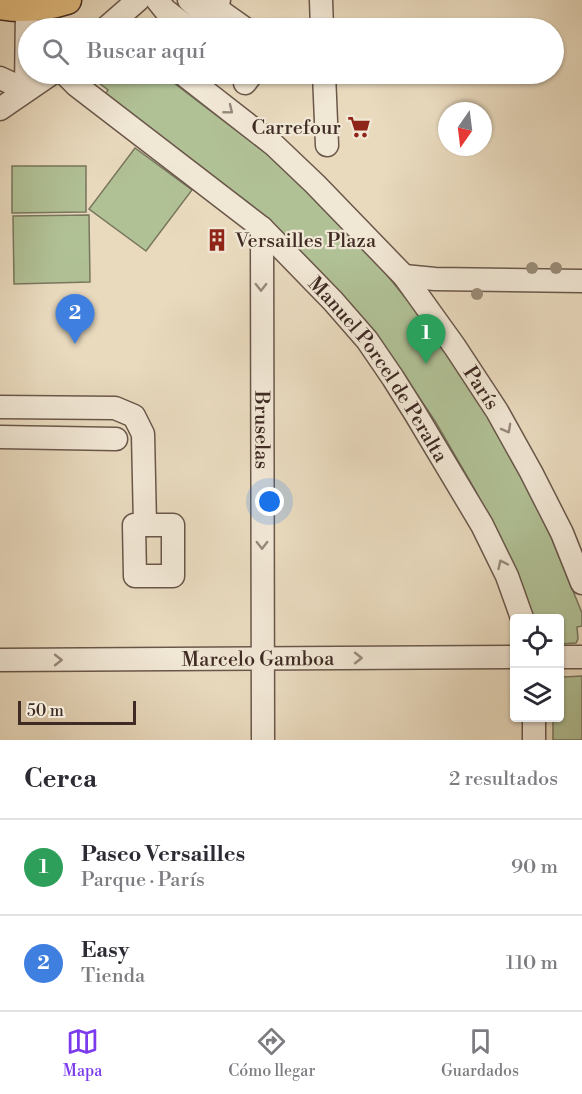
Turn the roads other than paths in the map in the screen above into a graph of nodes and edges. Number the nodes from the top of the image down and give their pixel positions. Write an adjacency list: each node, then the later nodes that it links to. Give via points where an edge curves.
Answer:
1 (67, 0): 6 (main road)
2 (138, 0): 8 (street)
3 (157, 0): 7 (street, via 165,10)
4 (189, 0): 7 (street)
5 (321, 0): 9 (street)
6 (13, 6): 10 (street)
7 (209, 16)
8 (123, 18)
9 (322, 18)
10 (18, 38)
11 (0, 78): 17 (street)
12 (25, 84): 17 (street)
13 (35, 84): 17 (street)
14 (75, 84): 20 (street, Manuel Porcel de Peralta)
15 (196, 84): 21 (street, París, one-way to 21, via 274,146)
16 (324, 84): 19 (street)
17 (26, 90): 18 (street)
18 (0, 109)
19 (327, 145)
20 (262, 228): 28 (street, Manuel Porcel de Peralta, one-way to 20, via 482,525 393,378 333,300); 32 (street, Bruselas, one-way to 32)
21 (404, 276): 22 (street); 27 (street, París, one-way to 27, via 497,411 562,533)
22 (582, 281)
23 (0, 407): 26 (street, via 115,408 134,416 143,434)
24 (0, 437): 25 (street)
25 (116, 439)
26 (145, 525)
27 (582, 583)
28 (521, 614)
29 (510, 657): 32 (street, Marcelo Gamboa, one-way to 29)
30 (564, 657): 31 (street)
31 (582, 657)
32 (262, 659): 33 (street, Marcelo Gamboa, one-way to 32); 35 (street, Bruselas)
33 (0, 660)
34 (534, 722): 36 (street)
35 (263, 740)
36 (534, 740)

